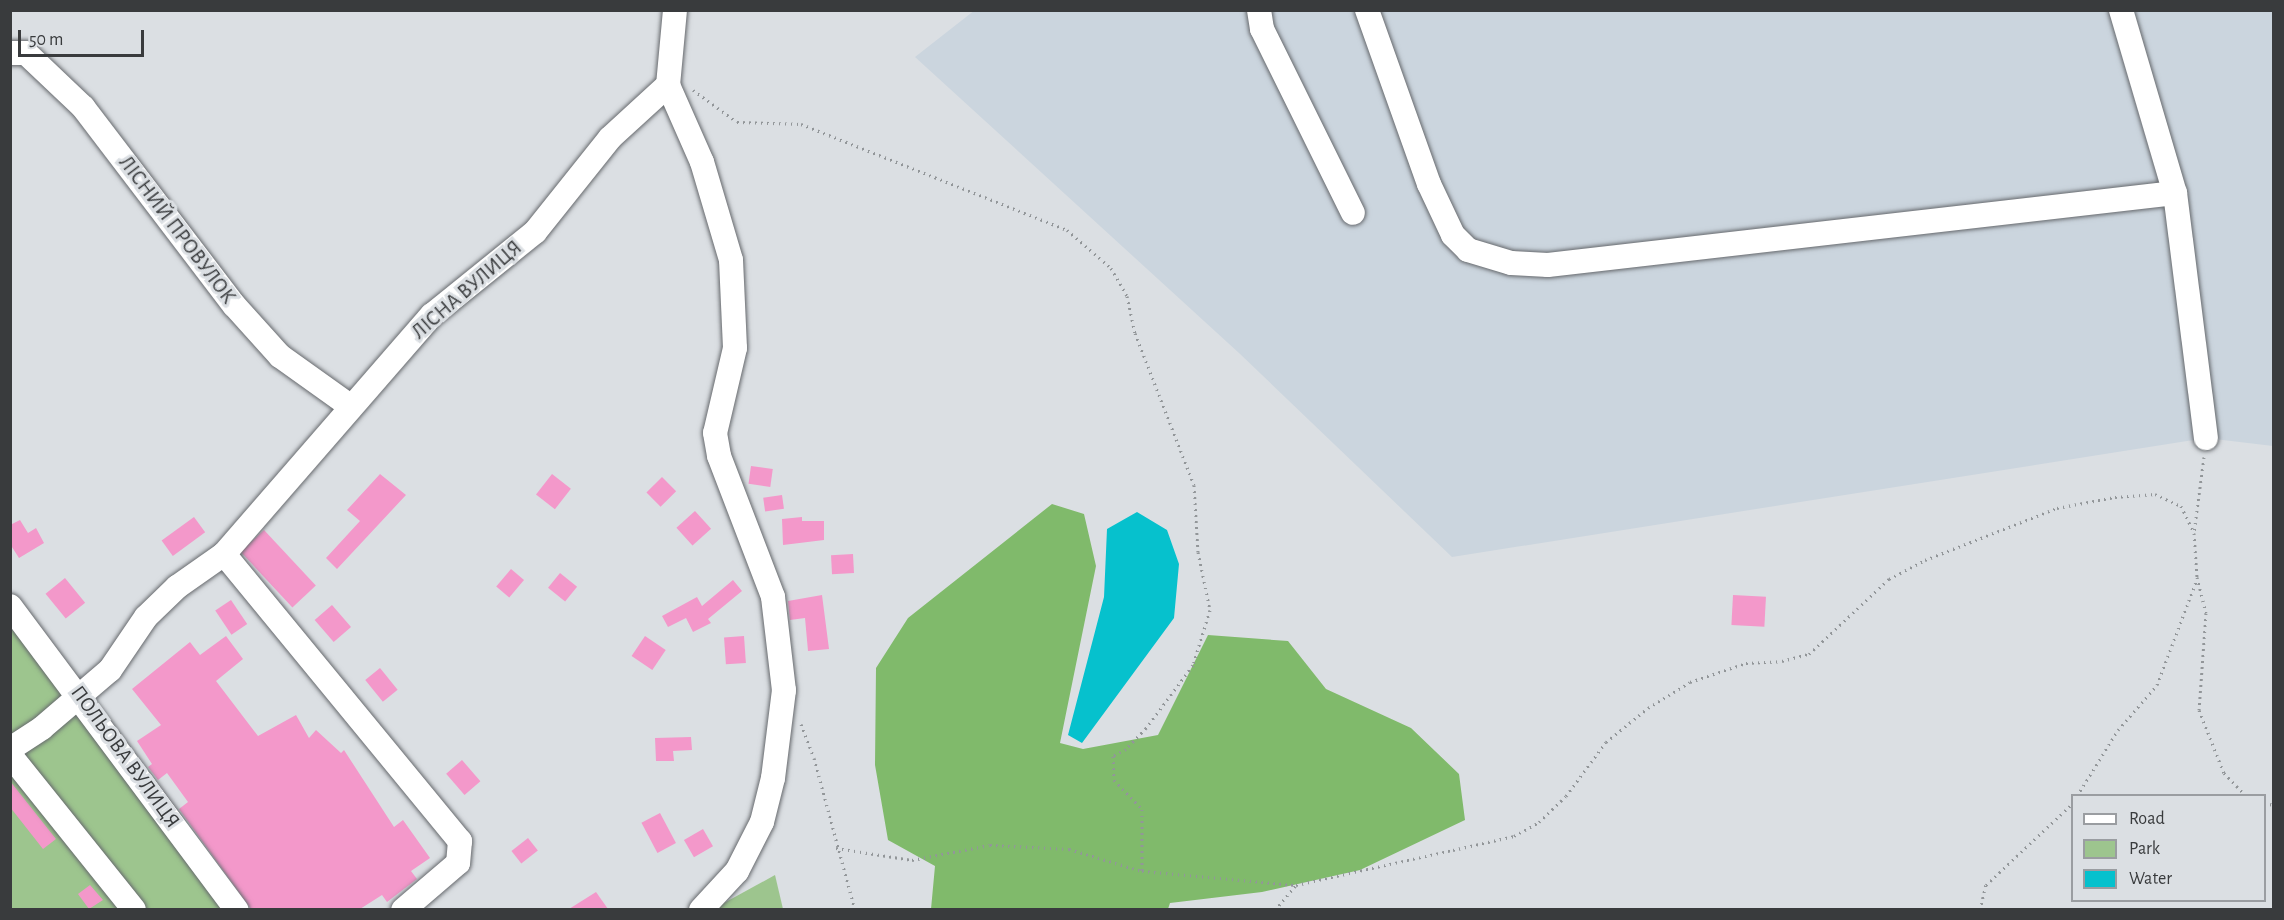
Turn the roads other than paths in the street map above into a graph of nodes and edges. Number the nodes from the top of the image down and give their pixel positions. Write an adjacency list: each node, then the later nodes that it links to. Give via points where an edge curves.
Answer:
1 (675, 10): 6 (street)
2 (1259, 10): 8 (street, via 1262,29)
3 (1367, 10): 7 (street, via 1429,183 1453,235 1468,250 1512,263 1548,265 1664,248)
4 (2121, 10): 7 (street)
5 (10, 52): 9 (street, ЛІСНИЙ ПРОВУЛОК, via 26,53 83,107 234,305 280,356)
6 (668, 85): 9 (street, ЛІСНА ВУЛИЦЯ, via 610,138 535,232 432,315); 19 (street, via 702,162 731,260 735,348 715,433 719,456 772,597 784,690 773,778 762,822 737,871)
7 (2175, 193): 10 (street)
8 (1353, 213)
9 (350, 406): 11 (street, ЛІСНА ВУЛИЦЯ)
10 (2206, 438)
11 (224, 554): 13 (street, ЛІСНА ВУЛИЦЯ, via 177,587 146,617 110,670); 18 (street, via 460,841 458,863)
12 (10, 606): 13 (street, ПОЛЬОВА ВУЛИЦЯ)
13 (81, 697): 14 (street, ЛІСНА ВУЛИЦЯ); 17 (street, ПОЛЬОВА ВУЛИЦЯ)
14 (10, 749)
15 (10, 755): 16 (street)
16 (134, 909)
17 (237, 909)
18 (403, 909)
19 (701, 909)

